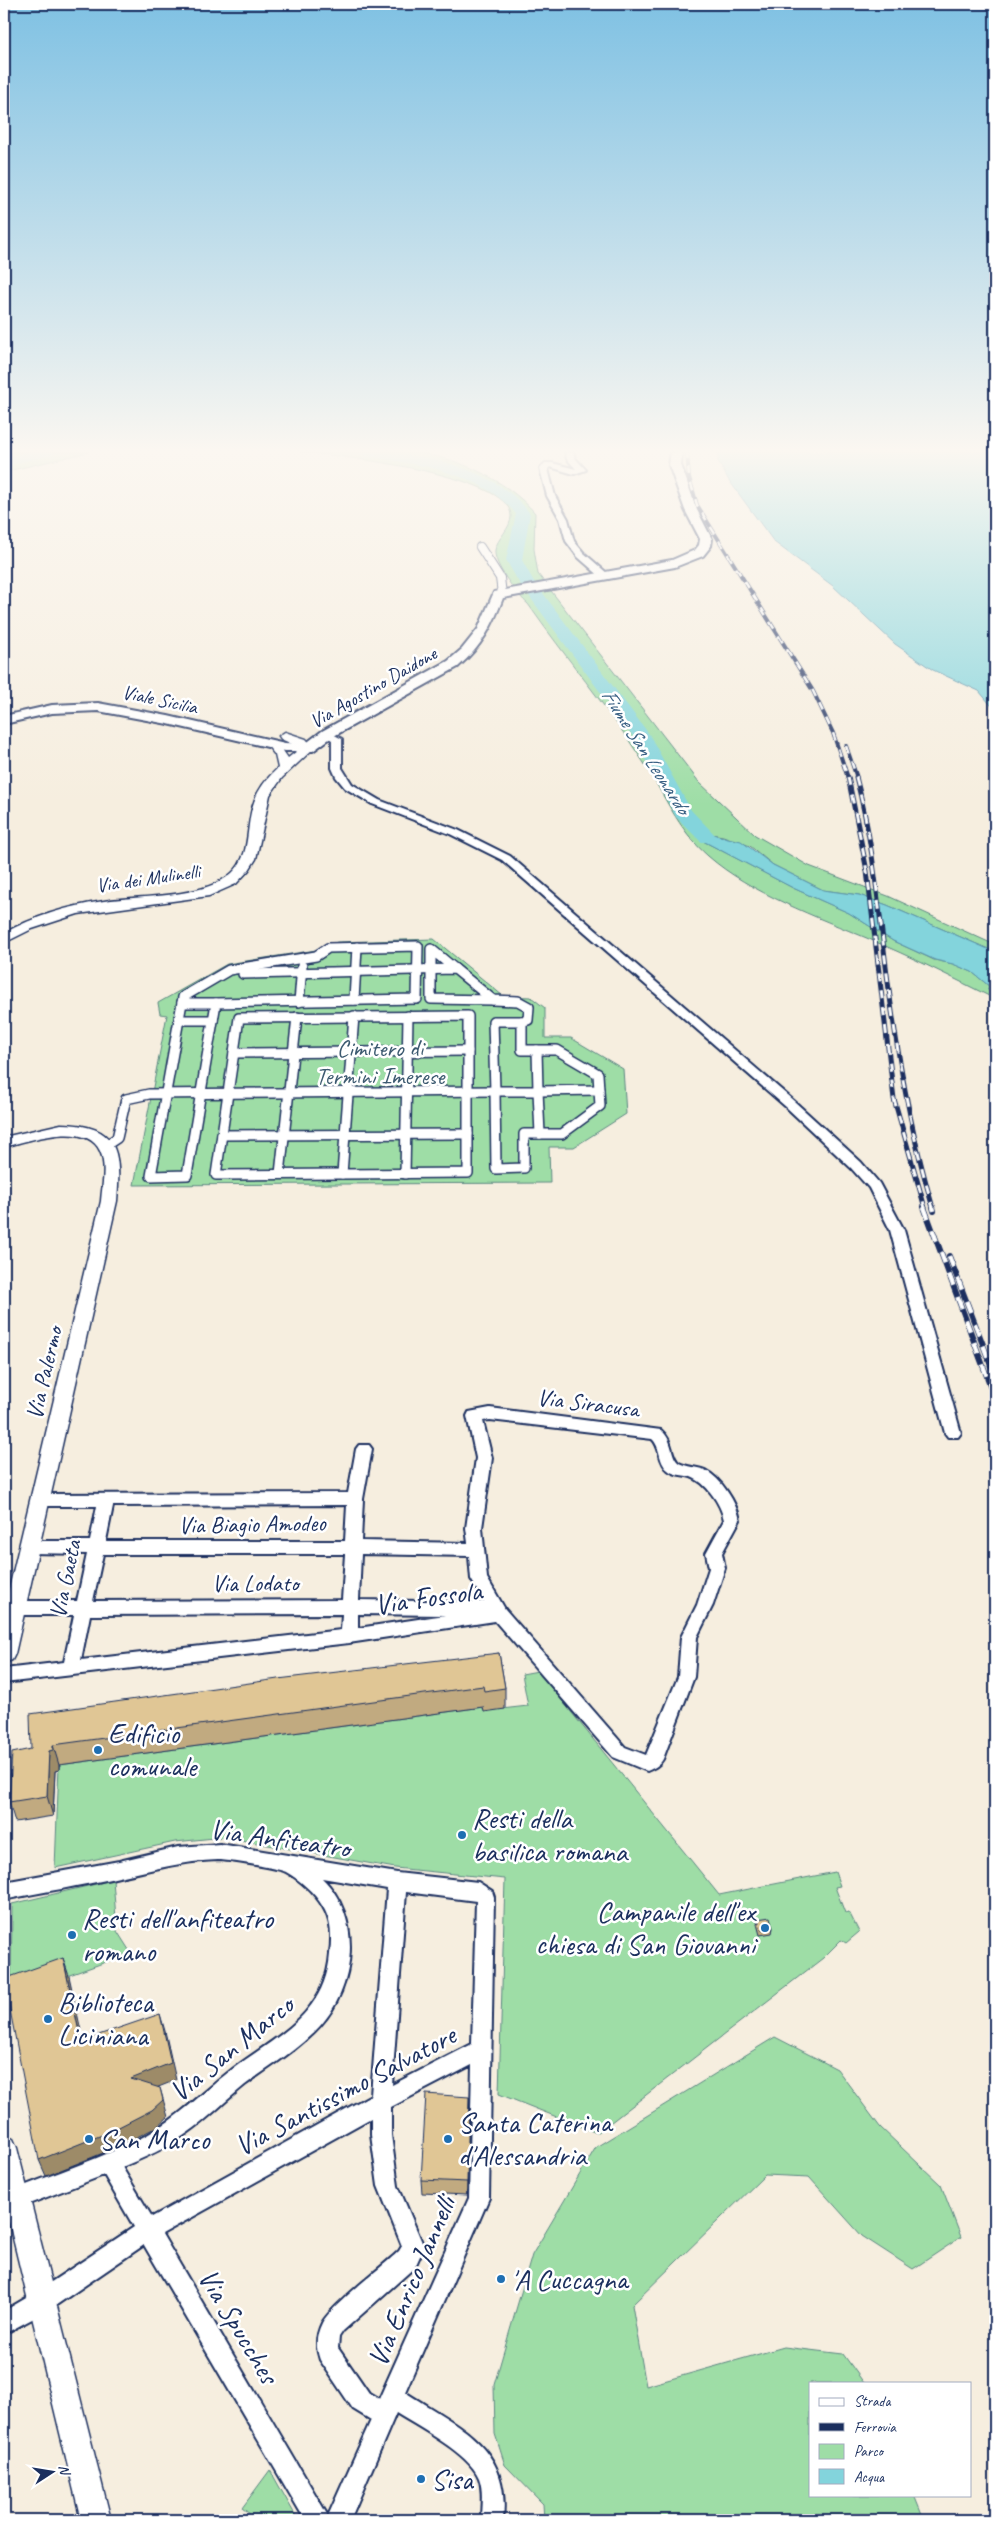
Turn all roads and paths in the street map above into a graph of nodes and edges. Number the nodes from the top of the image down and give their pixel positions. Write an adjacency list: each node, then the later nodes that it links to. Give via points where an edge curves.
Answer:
1 (495, 570): 5 (street, via 500,578 500,589)
2 (597, 570): 4 (street)
3 (638, 570): 4 (main road)
4 (604, 576): 5 (main road)
5 (506, 593): 8 (main road, Via Agostino Daidone, via 495,598 484,630 453,664)
6 (4, 712): 9 (main road, Viale Sicilia, via 51,702 102,701)
7 (4, 720): 9 (main road, Viale Sicilia, via 52,709 98,707)
8 (327, 734): 9 (main road); 10 (main road, Via Agostino Daidone); 59 (street, via 337,740 336,765 344,782 351,788 506,858 856,1165 874,1186 897,1230)
9 (279, 740): 10 (main road, Viale Sicilia); 11 (street)
10 (308, 748): 11 (street, Via dei Mulinelli)
11 (284, 768): 12 (street, Via dei Mulinelli, via 260,802 253,852 244,868 222,887 190,895 74,911 37,922)
12 (4, 940)
13 (357, 947): 14 (street, via 328,948 316,956); 18 (street, via 418,946); 19 (street)
14 (302, 958): 17 (street); 20 (street)
15 (431, 969): 16 (street); 16 (street, via 431,949); 18 (street); 22 (street, via 431,999)
16 (455, 969): 22 (street)
17 (229, 970): 20 (street, via 237,974); 24 (street, via 183,997)
18 (418, 970): 19 (street); 21 (street, via 417,999)
19 (356, 971): 20 (street); 21 (street)
20 (301, 972): 23 (street)
21 (354, 1000): 23 (street)
22 (493, 1000): 31 (street, via 518,1001 529,1007 528,1020)
23 (299, 1002): 25 (street)
24 (182, 1003): 25 (street); 29 (street)
25 (216, 1003): 30 (street)
26 (354, 1016): 27 (street); 28 (street); 36 (street)
27 (408, 1016): 33 (street); 34 (street, via 468,1016)
28 (297, 1017): 35 (street); 37 (street, via 240,1018)
29 (179, 1020): 30 (street); 44 (street)
30 (213, 1020): 45 (street)
31 (522, 1021): 32 (street, via 522,1050); 40 (street, via 493,1021)
32 (537, 1050): 38 (street, via 557,1050 598,1074); 41 (street)
33 (407, 1051): 34 (street); 36 (street); 43 (street)
34 (468, 1051): 39 (street)
35 (293, 1052): 36 (street); 37 (street); 47 (street)
36 (351, 1052): 42 (street)
37 (234, 1053): 46 (street)
38 (600, 1090): 41 (street); 49 (street, via 600,1106 562,1134)
39 (468, 1091): 40 (street); 43 (street); 48 (street)
40 (495, 1091): 41 (street); 49 (street, via 496,1169 524,1168 524,1134)
41 (538, 1091): 49 (street)
42 (348, 1092): 43 (street); 47 (street); 52 (street)
43 (406, 1092): 53 (street)
44 (166, 1093): 45 (street); 45 (street, via 151,1176 187,1175); 54 (street, via 126,1099 117,1138)
45 (201, 1093): 46 (street)
46 (228, 1093): 47 (street); 50 (street)
47 (289, 1093): 51 (street)
48 (468, 1134): 53 (street); 58 (street, via 468,1173)
49 (540, 1134)
50 (222, 1135): 51 (street); 56 (street, via 216,1175)
51 (284, 1135): 52 (street); 56 (street)
52 (345, 1135): 53 (street); 57 (street)
53 (406, 1135): 58 (street)
54 (100, 1141): 55 (street, via 80,1131 63,1129 33,1133); 62 (street, Via Palermo, via 109,1157 109,1201)
55 (4, 1142)
56 (280, 1174): 57 (street)
57 (342, 1174): 58 (street)
58 (405, 1174)
59 (953, 1433)
60 (364, 1449): 61 (street)
61 (355, 1499): 63 (street); 64 (street)
62 (40, 1500): 63 (street); 65 (street, Via Palermo)
63 (106, 1501): 66 (street, Via Gaeta)
64 (352, 1546): 66 (street, Via Biagio Amodeo); 67 (street, Via Biagio Amodeo); 70 (street)
65 (29, 1547): 66 (street, Via Biagio Amodeo); 71 (street, Via Palermo)
66 (96, 1548): 69 (street, Via Gaeta)
67 (476, 1550): 68 (street, Via Siracusa, via 474,1528 484,1458 474,1416 503,1415 656,1434 663,1440 666,1456 674,1467 702,1476 732,1514 732,1520 714,1553); 72 (street, via 479,1579)
68 (717, 1568): 72 (street, Via Fossola, via 705,1605 689,1637 686,1677 654,1759 647,1763 619,1752)
69 (84, 1607): 70 (street, Via Lodato); 71 (street, Via Lodato); 75 (street, Via Gaeta)
70 (349, 1607): 72 (street, Via Lodato); 73 (street)
71 (14, 1608): 74 (street, Via Palermo)
72 (498, 1612): 73 (street, Via Fossola)
73 (348, 1636): 75 (street, Via Fossola)
74 (4, 1654)
75 (71, 1668): 76 (street, Via Fossola)
76 (4, 1676)
77 (286, 1864): 78 (street, Via Anfiteatro); 79 (street, Via Anfiteatro, via 220,1852 178,1855); 84 (street, Via San Marco, via 322,1888 335,1912 341,1935 341,1958 331,1994 310,2025 291,2042 246,2072 170,2132)
78 (397, 1882): 80 (street, Via Anfiteatro, via 478,1891); 82 (street)
79 (4, 1891)
80 (486, 1901): 81 (street, Via Enrico Jannelli)
81 (483, 2049): 82 (street, Via Santissimo Salvatore); 89 (street, Via Enrico Jannelli, via 479,2198)
82 (381, 2101): 86 (street, Via Santissimo Salvatore); 89 (street, via 380,2135 388,2186 402,2226 411,2238 412,2252 335,2323 326,2344 360,2401)
83 (4, 2148): 85 (street)
84 (108, 2163): 85 (street, Via San Marco); 86 (street, Via Spucches)
85 (16, 2199): 87 (street)
86 (147, 2231): 87 (street, Via Santissimo Salvatore); 91 (street, Via Spucches)
87 (40, 2302): 88 (street, Via Santissimo Salvatore); 90 (street)
88 (4, 2323)
89 (388, 2406): 92 (street, Via Enrico Jannelli); 93 (street, via 475,2451 492,2484)
90 (96, 2520)
91 (318, 2520)
92 (338, 2520)
93 (492, 2520)

